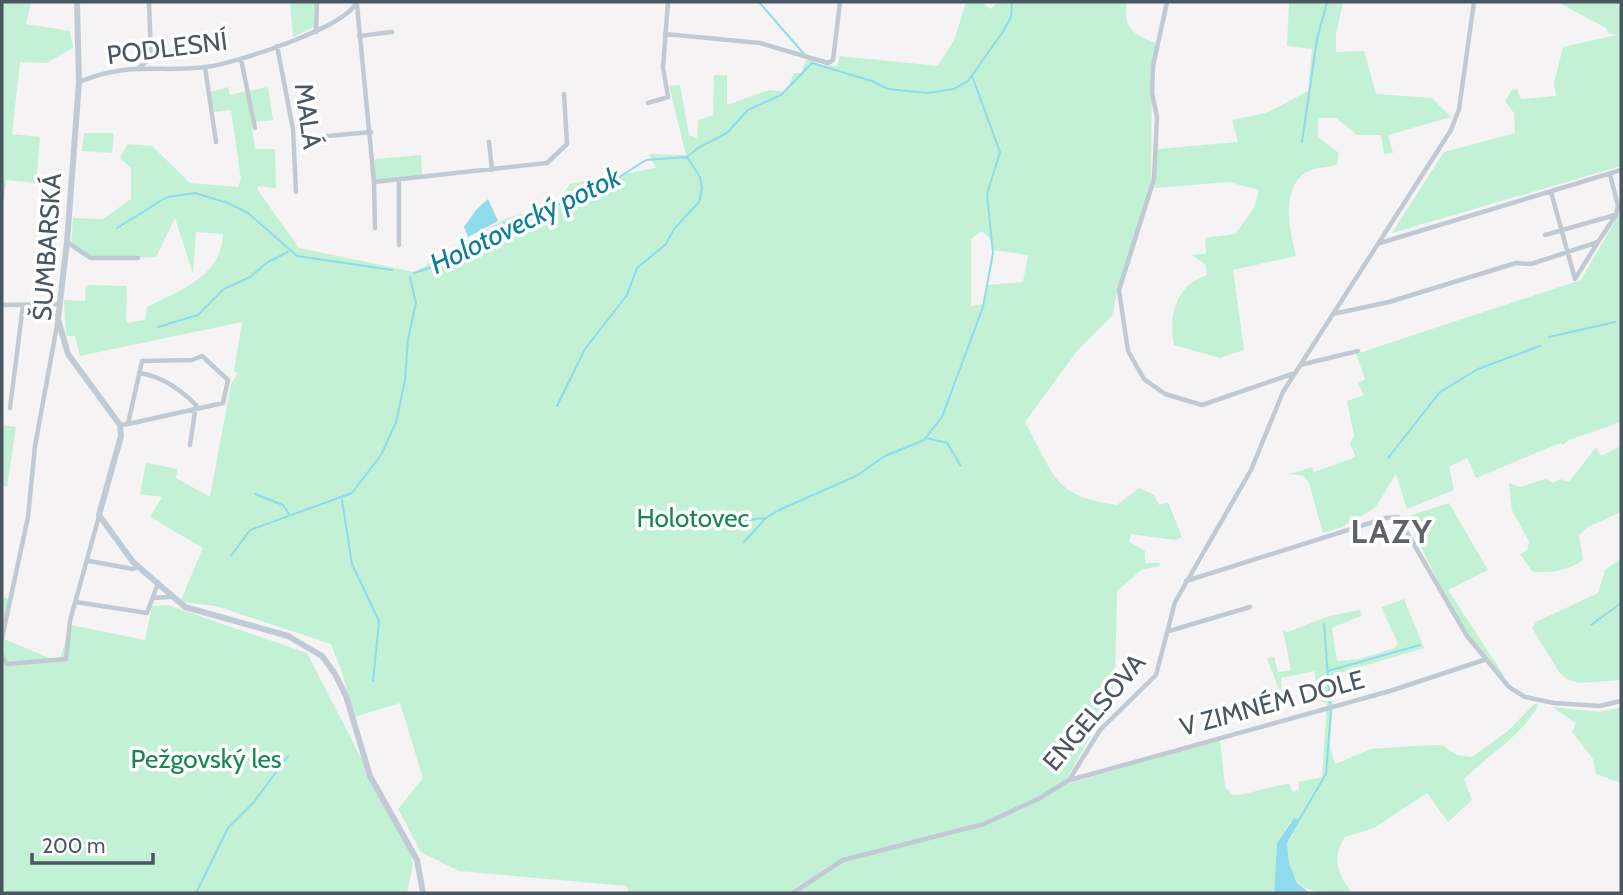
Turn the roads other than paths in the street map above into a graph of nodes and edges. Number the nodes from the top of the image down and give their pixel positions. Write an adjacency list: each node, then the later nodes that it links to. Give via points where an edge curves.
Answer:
1 (77, 2): 19 (street, ŠUMBARSKÁ)
2 (149, 2): 14 (street)
3 (317, 2): 9 (street)
4 (668, 2): 11 (street)
5 (840, 2): 11 (street, via 833,60 828,63 760,43)
6 (1167, 2): 56 (street, via 1153,66 1157,117 1154,179 1119,290 1128,351 1154,387 1202,405)
7 (1474, 2): 44 (street, via 1459,109 1451,130)
8 (357, 3): 9 (street, PODLESNÍ); 12 (street)
9 (316, 32): 13 (street, PODLESNÍ)
10 (392, 32): 12 (street)
11 (665, 34): 23 (street, via 663,67 668,97)
12 (359, 36): 25 (street)
13 (277, 46): 15 (street, PODLESNÍ); 35 (street, MALÁ, via 293,129)
14 (150, 57): 16 (street); 17 (street)
15 (241, 59): 18 (street, PODLESNÍ); 24 (street, MALÁ)
16 (140, 67): 17 (street, PODLESNÍ); 20 (street, PODLESNÍ)
17 (155, 67): 18 (street, PODLESNÍ)
18 (205, 67): 27 (street)
19 (79, 69): 20 (street, PODLESNÍ); 21 (street, ŠUMBARSKÁ)
20 (92, 77): 21 (street, PODLESNÍ)
21 (79, 82): 42 (street, ŠUMBARSKÁ)
22 (564, 94): 29 (street, via 568,137 560,153 541,165)
23 (648, 103)
24 (255, 128)
25 (371, 132): 26 (street); 34 (street)
26 (317, 137)
27 (216, 142)
28 (489, 142): 29 (street)
29 (492, 170): 32 (street)
30 (1621, 170): 31 (street)
31 (1610, 174): 36 (street); 38 (street)
32 (399, 181): 34 (street); 45 (street)
33 (2, 182): 37 (street)
34 (374, 182): 39 (street)
35 (296, 192)
36 (1550, 192): 40 (street); 44 (street)
37 (2, 198)
38 (1616, 215): 40 (street); 43 (street)
39 (375, 228)
40 (1562, 230): 41 (street); 46 (street)
41 (1545, 235)
42 (68, 242): 47 (street, via 91,258); 48 (street, ŠUMBARSKÁ)
43 (1598, 242): 46 (street); 46 (street, via 1575,279)
44 (1379, 243): 51 (street)
45 (398, 245)
46 (1567, 250): 51 (street, via 1531,264 1516,262 1389,302)
47 (138, 258)
48 (60, 304): 50 (street); 52 (street, ŠUMBARSKÁ)
49 (2, 305): 50 (street)
50 (23, 305): 57 (street)
51 (1332, 314): 54 (street)
52 (58, 319): 60 (street, ŠUMBARSKÁ, via 68,354); 72 (street, via 35,446 28,517)
53 (1359, 351): 54 (street)
54 (1299, 365): 56 (street)
55 (139, 373): 58 (street, via 154,375 183,392); 58 (street, via 142,360 202,356 228,380 223,403); 59 (street)
56 (1292, 374): 65 (street, via 1251,470)
57 (10, 408)
58 (195, 409): 59 (street); 61 (street)
59 (128, 424): 60 (street)
60 (120, 425): 62 (street)
61 (190, 446)
62 (99, 515): 63 (street); 64 (street)
63 (89, 561): 64 (street); 69 (street)
64 (138, 567): 66 (street)
65 (1185, 582): 71 (street, ENGELSOVA); 74 (street, via 1398,517)
66 (158, 586): 67 (street); 68 (street)
67 (171, 597): 68 (street); 77 (street, via 185,607 305,643 322,656 335,674 370,776 417,860)
68 (153, 598): 69 (street, via 147,613)
69 (76, 602): 73 (street, via 66,659 7,664)
70 (1250, 607): 71 (street)
71 (1168, 631): 76 (street, ENGELSOVA, via 1156,675 1100,730)
72 (2, 638)
73 (2, 656)
74 (1484, 660): 75 (street, via 1525,697 1600,706); 76 (street, V ZIMNÉM DOLE, via 1283,722)
75 (1621, 701)
76 (1069, 780): 78 (street, ENGELSOVA, via 984,824 832,865)
77 (423, 893)
78 (793, 893)

